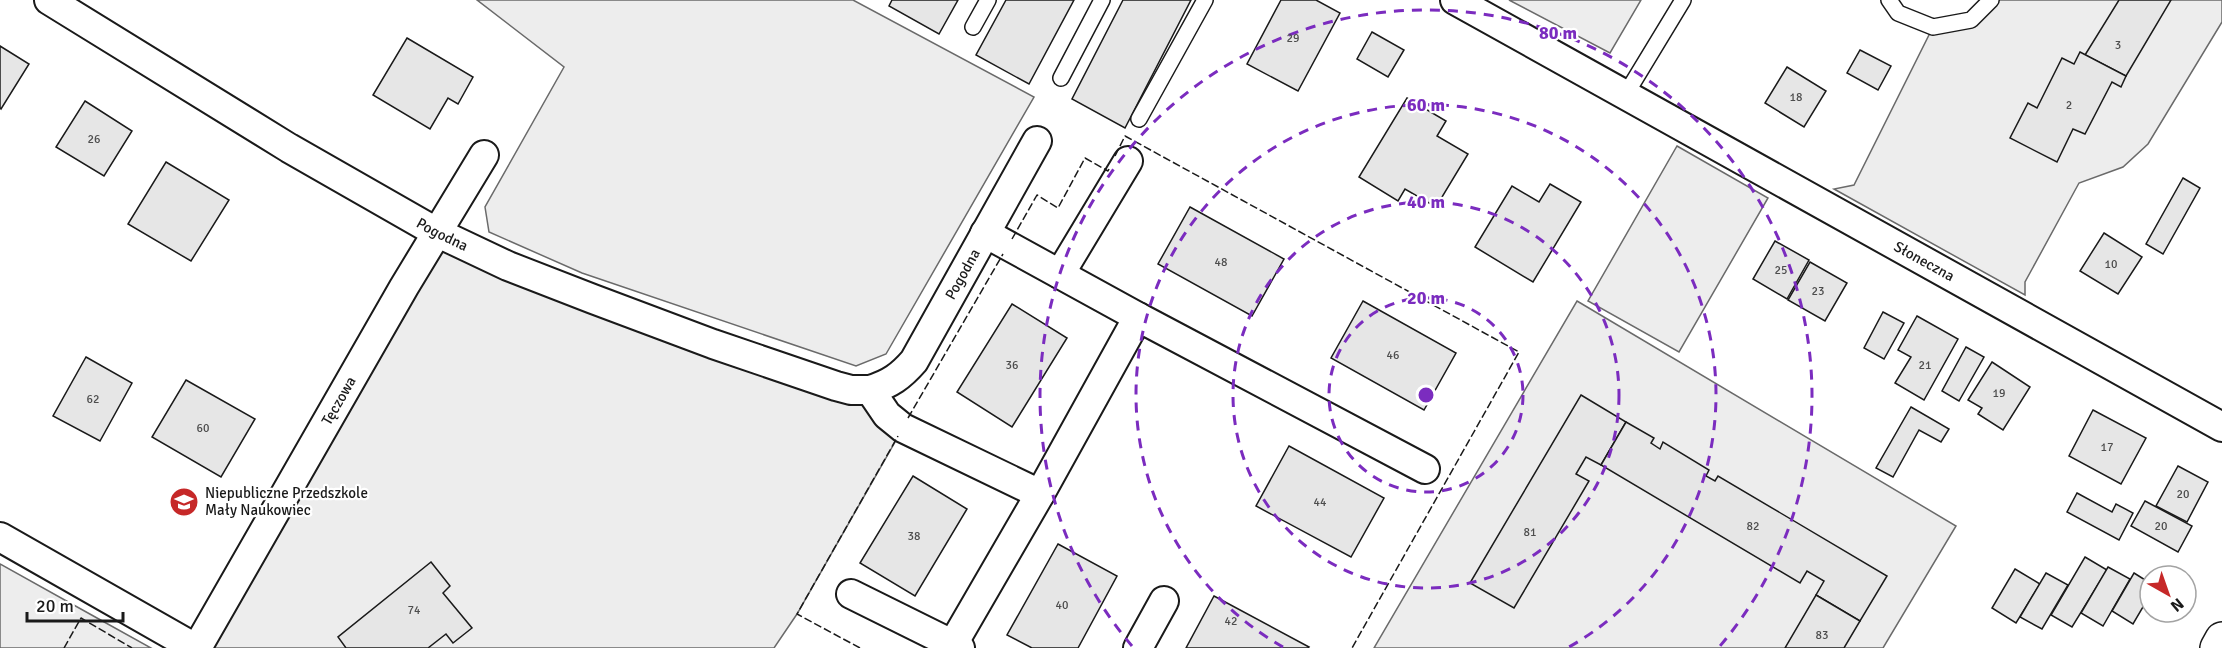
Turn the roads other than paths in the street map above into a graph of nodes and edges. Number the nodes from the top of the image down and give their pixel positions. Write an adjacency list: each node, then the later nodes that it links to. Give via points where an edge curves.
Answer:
1 (49, 0): 16 (street, Pogodna, via 289,148)
2 (988, 0): 9 (lane)
3 (1102, 0): 10 (lane)
4 (1205, 0): 12 (lane)
5 (1455, 0): 11 (street, Słoneczna)
6 (1683, 0): 11 (lane)
7 (1889, 0): 8 (lane, via 1898,13 1933,27 1971,20)
8 (1991, 0)
9 (973, 27)
10 (1061, 78)
11 (1626, 94): 21 (street, Słoneczna)
12 (1139, 119)
13 (1037, 141): 17 (street, Pogodna)
14 (484, 155): 16 (street, Tęczowa)
15 (1128, 161): 18 (street)
16 (436, 232): 20 (street, Pogodna, via 508,266 712,344 836,386); 29 (street, Tęczowa)
17 (984, 233): 18 (street); 20 (street, Pogodna, via 914,361 901,376)
18 (1060, 274): 19 (street)
19 (1138, 317): 22 (street); 23 (street)
20 (870, 390): 23 (street, via 887,415 903,428)
21 (2222, 427)
22 (1425, 468)
23 (1040, 494): 28 (street)
24 (0, 537): 29 (street)
25 (851, 594): 28 (street)
26 (1164, 601): 30 (street)
27 (2222, 639): 31 (street)
28 (957, 646)
29 (196, 648)
30 (1138, 648)
31 (2217, 648)

